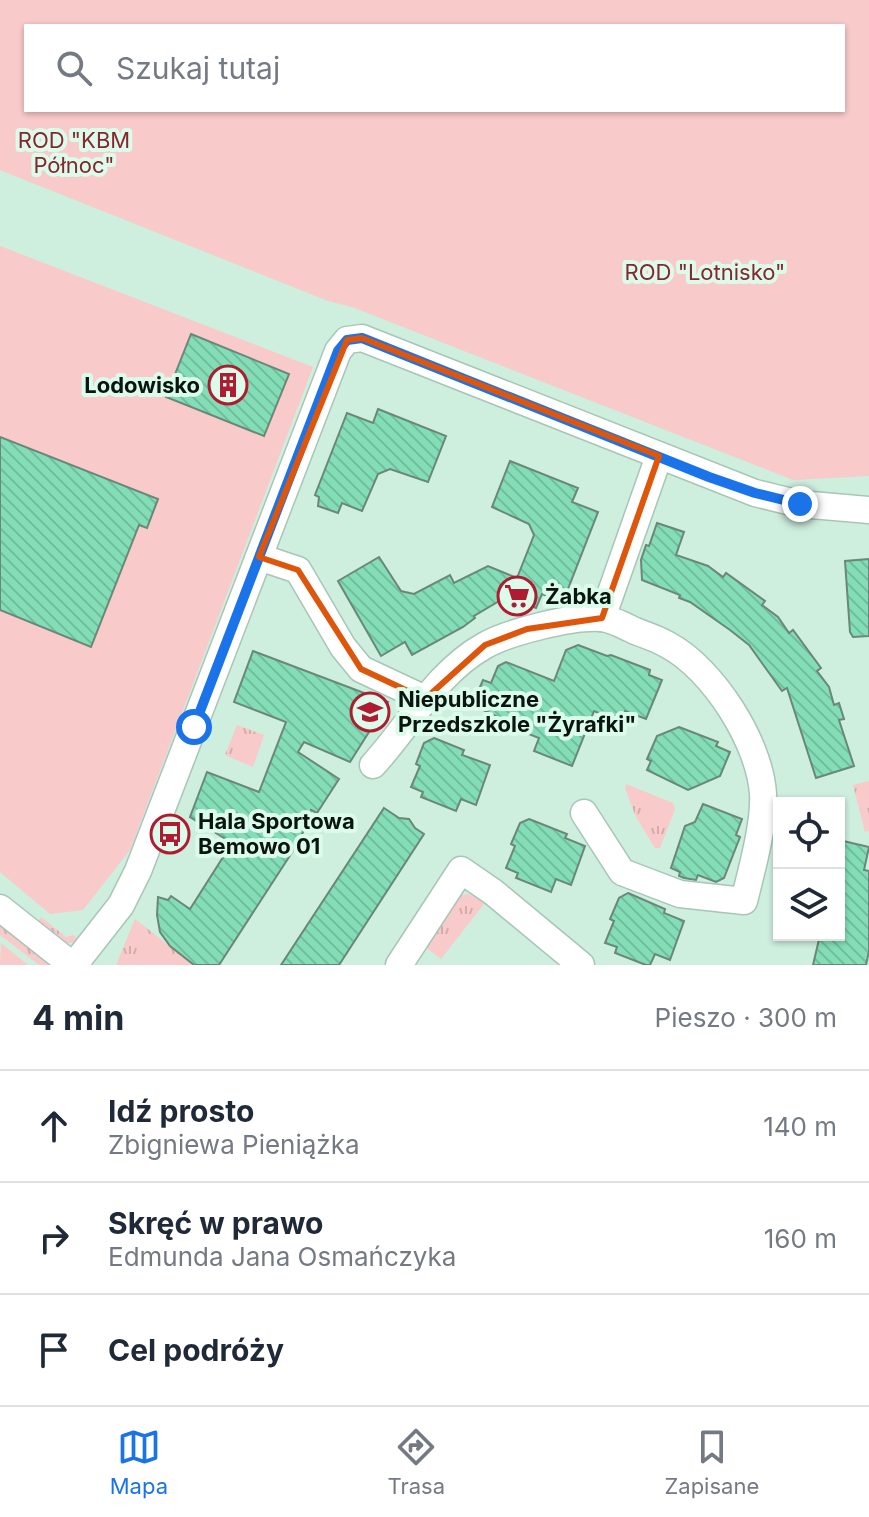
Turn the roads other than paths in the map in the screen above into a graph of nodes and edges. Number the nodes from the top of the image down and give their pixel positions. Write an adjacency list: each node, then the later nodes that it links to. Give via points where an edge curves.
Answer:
1 (659, 456): 2 (street, via 755,493 800,504); 3 (street, via 362,338 347,340 338,351); 4 (street)
2 (869, 510)
3 (259, 557): 5 (street, via 298,570 361,669); 9 (street, via 138,871 121,905)
4 (602, 618): 5 (street, via 527,629 485,645 456,665); 7 (street, via 670,646 703,673 730,707 755,758 763,795 744,901 680,894 622,872)
5 (425, 699): 6 (street)
6 (373, 765)
7 (584, 813)
8 (0, 908): 9 (street)
9 (73, 965)
10 (399, 965): 11 (street, via 461,870)
11 (581, 965)

